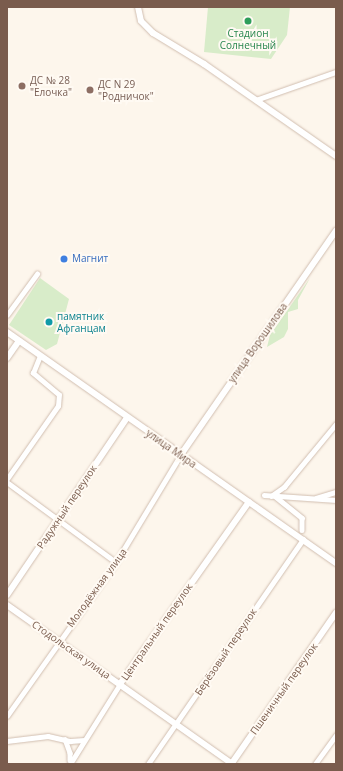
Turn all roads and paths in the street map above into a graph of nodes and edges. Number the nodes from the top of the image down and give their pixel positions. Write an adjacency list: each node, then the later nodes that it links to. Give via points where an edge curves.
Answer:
1 (138, 7): 3 (main road, via 141,22 153,33)
2 (336, 72): 3 (street)
3 (256, 100): 4 (main road)
4 (336, 156)
5 (336, 231): 14 (main road, улица Ворошилова)
6 (36, 274): 7 (street)
7 (7, 315)
8 (7, 332): 9 (main road, улица Мира)
9 (19, 341): 10 (main road, улица Мира); 11 (main road)
10 (40, 356): 12 (main road, улица Мира); 15 (street, via 33,373 58,395 58,406)
11 (7, 358)
12 (127, 418): 14 (main road, улица Мира); 23 (main road, Радужный переулок)
13 (336, 424): 19 (street, via 284,487)
14 (180, 456): 22 (main road, улица Мира); 26 (street, Молодёжная улица)
15 (7, 479)
16 (7, 482): 23 (street)
17 (336, 492): 20 (street)
18 (264, 496): 19 (street)
19 (273, 496): 20 (street); 24 (street, via 302,518)
20 (313, 499): 21 (street)
21 (336, 500)
22 (249, 502): 25 (main road, улица Мира); 32 (main road, Центральный переулок)
23 (59, 519): 26 (street); 28 (main road, Радужный переулок)
24 (302, 530)
25 (303, 540): 27 (main road, улица Мира); 34 (street, Берёзовый переулок)
26 (116, 562): 31 (street, Молодёжная улица)
27 (336, 563)
28 (7, 595)
29 (7, 605): 31 (main road, Стодольская улица)
30 (336, 613): 41 (main road, Пшеничный переулок)
31 (58, 641): 32 (main road, Стодольская улица); 33 (street, Молодёжная улица)
32 (120, 684): 34 (main road, Стодольская улица); 37 (street, Центральный переулок)
33 (7, 716)
34 (176, 724): 40 (street, Берёзовый переулок); 41 (main road, Стодольская улица)
35 (336, 735): 42 (street)
36 (65, 739): 37 (street, via 75,742); 38 (street, via 48,736); 39 (street, via 70,753)
37 (84, 740): 39 (street, Центральный переулок)
38 (7, 741)
39 (70, 764)
40 (148, 764)
41 (232, 764)
42 (315, 764)

